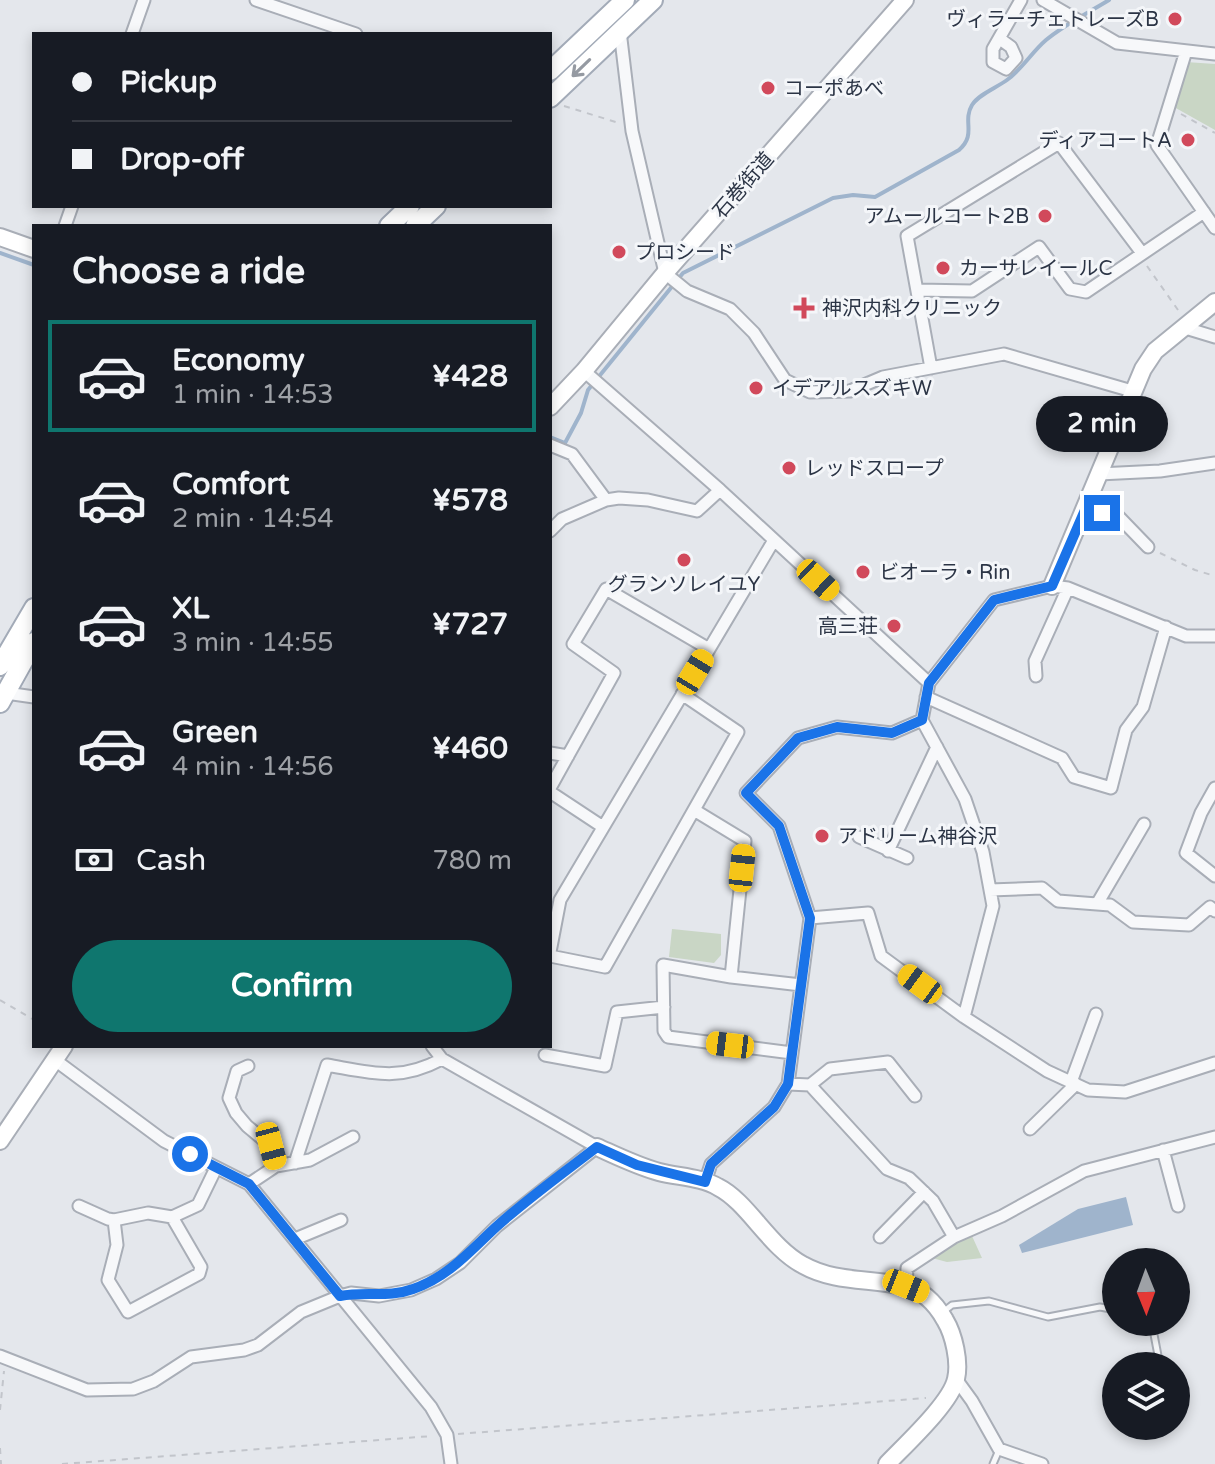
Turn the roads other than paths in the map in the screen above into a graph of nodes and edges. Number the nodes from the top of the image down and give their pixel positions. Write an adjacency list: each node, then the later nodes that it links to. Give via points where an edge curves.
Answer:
1 (144, 0): 9 (street)
2 (256, 0): 10 (street)
3 (625, 0): 14 (main road)
4 (653, 0): 8 (main road)
5 (905, 0): 25 (street, 石巻街道)
6 (1021, 0): 11 (street)
7 (1043, 0): 12 (street, via 1117,43)
8 (620, 31): 15 (main road, one-way to 15); 25 (street, via 632,127)
9 (133, 32)
10 (350, 32)
11 (1000, 39)
12 (1186, 51): 13 (street); 18 (street, via 1157,145)
13 (1215, 54)
14 (552, 69)
15 (554, 101)
16 (408, 208): 19 (main road)
17 (434, 208): 20 (main road)
18 (1204, 212): 21 (street); 24 (street)
19 (391, 224)
20 (417, 224)
21 (1215, 228)
22 (0, 237): 23 (street)
23 (32, 248)
24 (1141, 254): 26 (street, via 1086,292 1070,289 1039,247 972,291); 26 (street, via 1059,143 907,236)
25 (667, 275): 30 (street, via 730,309 754,333 785,380 810,392 850,391 883,377); 31 (street, 石巻街道)
26 (918, 290): 30 (street)
27 (1215, 302): 28 (street)
28 (1182, 321): 29 (street); 32 (street, via 1155,351)
29 (1215, 337)
30 (931, 368): 32 (street, via 1004,354)
31 (586, 373): 33 (street, 石巻街道); 37 (street)
32 (1132, 391): 36 (street)
33 (552, 405)
34 (552, 446): 38 (street, via 572,454)
35 (1215, 463): 36 (street)
36 (1099, 474): 39 (street)
37 (720, 490): 38 (street, via 697,511 648,500); 41 (street)
38 (606, 500): 40 (street, via 562,519)
39 (1085, 510): 42 (street, via 1118,516); 43 (street)
40 (552, 529)
41 (774, 540): 48 (street); 51 (street)
42 (1148, 547)
43 (1060, 587): 45 (street); 50 (street, via 1035,661); 51 (street, via 994,600)
44 (32, 611): 49 (main road)
45 (1166, 627): 46 (street, via 1186,636); 54 (street, via 1143,707 1126,730 1111,788 1074,777 1062,758)
46 (1215, 636)
47 (32, 646): 55 (main road)
48 (709, 649): 52 (street); 59 (street, via 606,589 573,644 614,673)
49 (0, 666)
50 (1036, 676)
51 (929, 683): 54 (street)
52 (682, 694): 63 (street, via 738,732); 65 (street)
53 (32, 697): 55 (street)
54 (926, 697): 56 (street)
55 (3, 698)
56 (922, 720): 57 (street); 74 (street, via 892,733 837,727 798,738 746,793 779,826)
57 (937, 747): 67 (street); 70 (street, via 965,799)
58 (552, 753): 59 (street)
59 (568, 756): 60 (street)
60 (552, 786)
61 (1215, 788): 69 (street, via 1186,853)
62 (552, 791): 65 (street)
63 (694, 810): 76 (street, via 605,967); 77 (street, via 745,841)
64 (1144, 824): 72 (street)
65 (603, 827): 71 (street)
66 (859, 837): 67 (street)
67 (888, 851): 68 (street)
68 (907, 858)
69 (1215, 876)
70 (990, 890): 72 (street, via 1042,888 1058,901); 81 (street, via 993,906)
71 (555, 897): 75 (street)
72 (1097, 904): 73 (street, via 1110,905 1133,922 1189,925 1210,907)
73 (1215, 911)
74 (810, 918): 78 (street); 81 (street, via 868,913 881,956)
75 (552, 931)
76 (552, 954)
77 (731, 977): 78 (street); 79 (street, via 663,965)
78 (801, 985): 84 (street)
79 (664, 1007): 84 (street, via 668,1037); 85 (street, via 617,1012 605,1066)
80 (1096, 1014): 89 (street)
81 (964, 1017): 89 (street)
82 (434, 1048): 86 (street)
83 (59, 1053): 96 (street); 101 (street, via 164,1141)
84 (792, 1053): 90 (street)
85 (545, 1055)
86 (442, 1059): 97 (street); 99 (street, via 422,1070 393,1075 327,1065)
87 (1215, 1063): 89 (street, via 1125,1092 1088,1090)
88 (248, 1066): 100 (street, via 237,1071 229,1098 247,1126 271,1146)
89 (1073, 1083): 93 (street)
90 (788, 1084): 91 (street); 102 (street, via 774,1107 711,1164)
91 (810, 1085): 92 (street, via 830,1069 888,1062); 104 (street, via 887,1169)
92 (915, 1096)
93 (1030, 1129)
94 (353, 1137): 99 (street)
95 (1215, 1137): 98 (street)
96 (0, 1141)
97 (597, 1147): 102 (street, via 637,1165); 114 (street, via 436,1279 390,1294)
98 (1163, 1150): 106 (street); 111 (street, via 1084,1171)
99 (295, 1163): 100 (street)
100 (276, 1166): 103 (street)
101 (216, 1168): 103 (street); 107 (street, via 198,1205)
102 (705, 1182): 113 (street, via 720,1187 783,1252 804,1266 834,1277)
103 (249, 1184): 112 (street)
104 (924, 1192): 110 (street); 111 (street)
105 (79, 1206): 108 (street)
106 (1178, 1206)
107 (172, 1217): 108 (street, via 148,1213); 108 (street, via 201,1267 199,1274 128,1312 108,1280 117,1245)
108 (114, 1220)
109 (341, 1220): 112 (street)
110 (880, 1237)
111 (954, 1237): 113 (street, via 907,1268)
112 (295, 1239): 114 (street)
113 (906, 1286): 116 (street, via 923,1293)
114 (340, 1296): 117 (street, via 301,1312 258,1345 191,1357 133,1389 87,1390); 120 (street, via 431,1407 447,1435)
115 (1102, 1307): 116 (lane, via 1048,1317 989,1301 952,1305)
116 (941, 1313): 118 (street, via 950,1327)
117 (5, 1357)
118 (956, 1379): 119 (street); 121 (street, via 948,1396)
119 (999, 1449): 122 (lane); 123 (street)
120 (451, 1464)
121 (887, 1464)
122 (993, 1464)
123 (1042, 1464)

